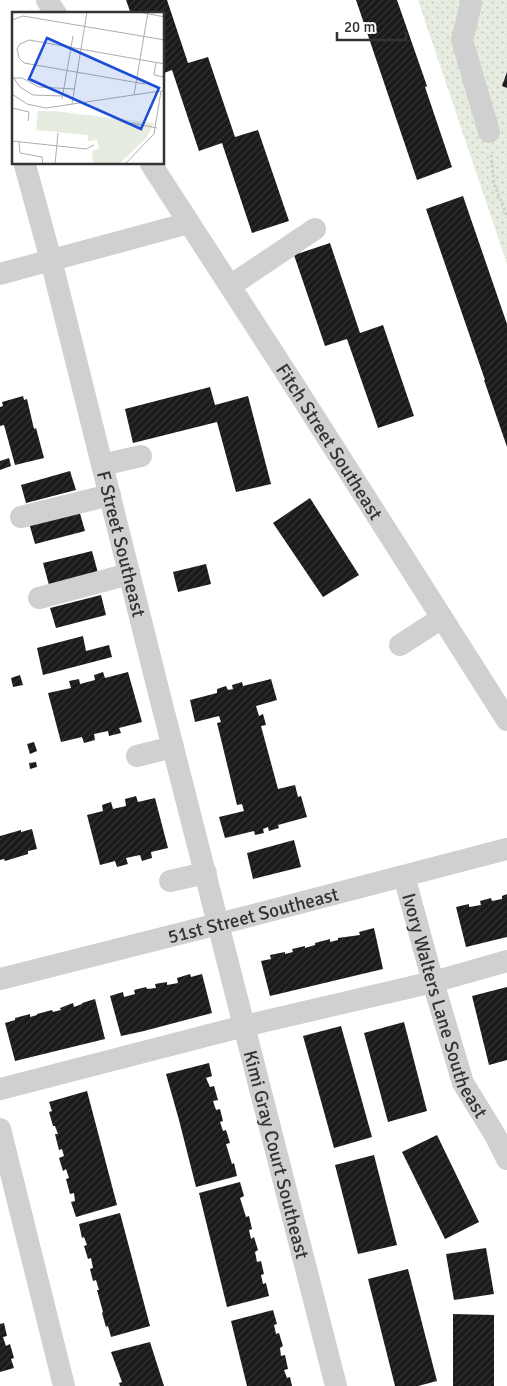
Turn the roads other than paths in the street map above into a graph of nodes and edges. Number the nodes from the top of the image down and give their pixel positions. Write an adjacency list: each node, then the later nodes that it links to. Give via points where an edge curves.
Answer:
1 (47, 0): 3 (street)
2 (470, 0): 4 (street, via 462,40)
3 (55, 12)
4 (489, 132)
5 (25, 165): 9 (street, F Street Southeast)
6 (152, 165): 7 (street, Fitch Street Southeast)
7 (189, 223): 9 (street); 11 (street, Fitch Street Southeast)
8 (314, 229): 11 (street)
9 (51, 260): 10 (street); 13 (street, F Street Southeast)
10 (0, 274)
11 (230, 286): 18 (street, Fitch Street Southeast)
12 (141, 456): 13 (street)
13 (102, 465): 14 (street, F Street Southeast)
14 (110, 495): 15 (street); 16 (street, F Street Southeast)
15 (21, 518)
16 (130, 574): 17 (street); 21 (street, F Street Southeast)
17 (39, 598)
18 (442, 618): 19 (street); 20 (street, Fitch Street Southeast)
19 (400, 645)
20 (504, 708)
21 (173, 746): 22 (street); 24 (street, F Street Southeast)
22 (137, 756)
23 (507, 849): 25 (street, 51st Street Southeast)
24 (206, 873): 26 (street); 27 (street, F Street Southeast)
25 (404, 876): 27 (street, 51st Street Southeast); 30 (street, Ivory Walters Lane Southeast)
26 (170, 881)
27 (219, 924): 29 (street, 51st Street Southeast); 31 (street, Kimi Gray Court Southeast)
28 (507, 961): 30 (street)
29 (0, 979)
30 (433, 982): 31 (street); 34 (street, Ivory Walters Lane Southeast, via 463,1083)
31 (244, 1026): 32 (street); 36 (street, Kimi Gray Court Southeast)
32 (0, 1090)
33 (0, 1129): 35 (street)
34 (507, 1159)
35 (64, 1386)
36 (336, 1386)

